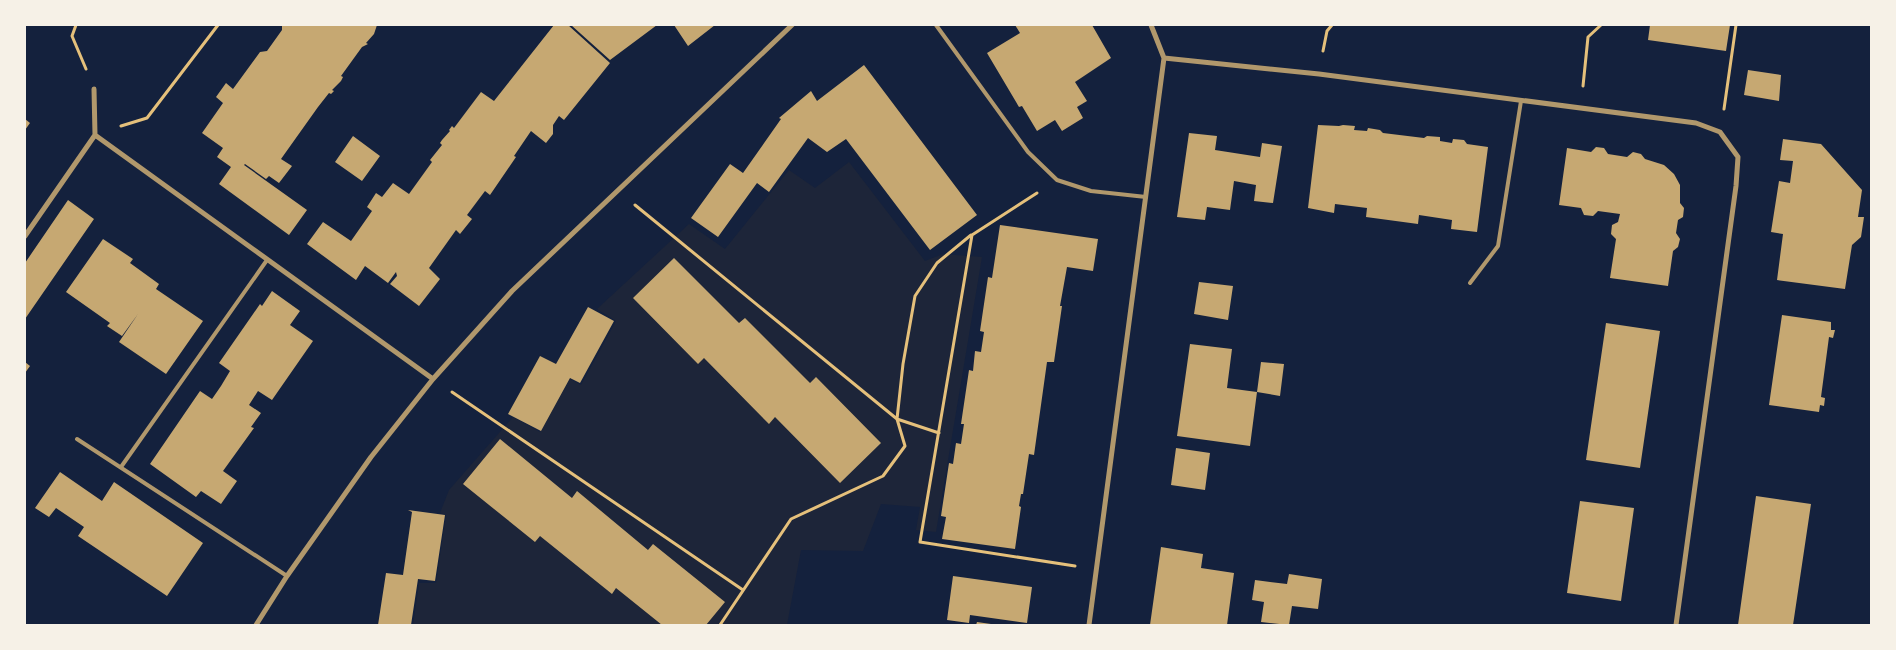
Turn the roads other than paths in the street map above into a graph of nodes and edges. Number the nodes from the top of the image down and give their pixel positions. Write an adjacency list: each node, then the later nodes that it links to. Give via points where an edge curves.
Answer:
1 (792, 25): 12 (street, via 512,291)
2 (936, 25): 8 (lane, via 1028,152 1057,180 1091,191)
3 (1151, 25): 4 (street)
4 (1164, 58): 6 (street); 8 (street)
5 (94, 89): 7 (street)
6 (1521, 100): 11 (lane, via 1498,246); 18 (street, via 1696,123 1720,132 1738,157)
7 (95, 135): 9 (street); 10 (street)
8 (1146, 197): 17 (street)
9 (25, 236)
10 (267, 260): 12 (street); 14 (lane)
11 (1470, 283)
12 (432, 379): 15 (street, via 370,456)
13 (77, 440): 14 (lane)
14 (120, 467): 15 (lane)
15 (288, 576): 16 (street)
16 (256, 625)
17 (1089, 625)
18 (1676, 625)

